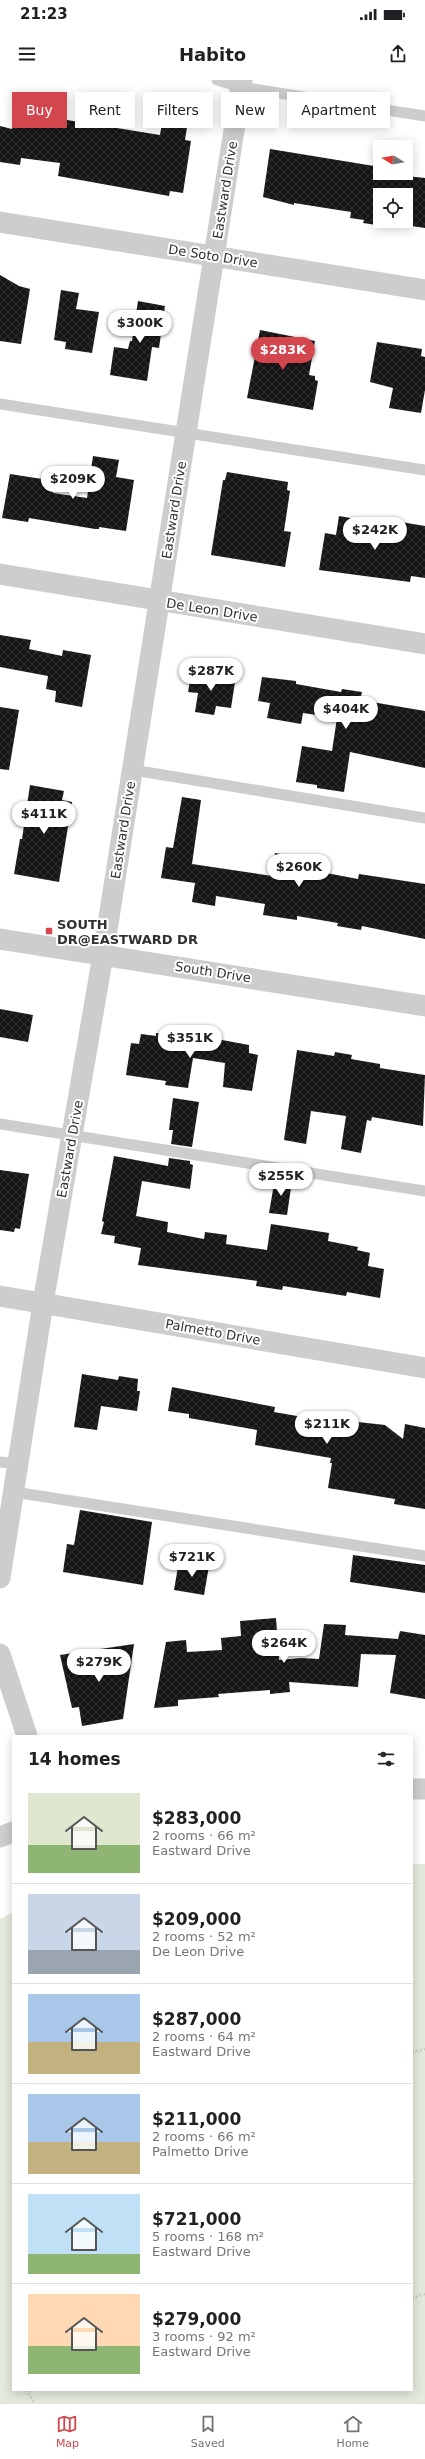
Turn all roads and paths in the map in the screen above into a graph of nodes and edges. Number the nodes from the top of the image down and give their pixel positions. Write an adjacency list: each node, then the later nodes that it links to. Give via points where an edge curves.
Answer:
1 (217, 80): 2 (lane)
2 (241, 83): 3 (lane); 5 (street, Eastward Drive)
3 (425, 116)
4 (0, 222): 5 (street, De Soto Drive)
5 (215, 257): 6 (street, De Soto Drive); 8 (street, Eastward Drive)
6 (425, 290)
7 (0, 404): 8 (lane)
8 (187, 433): 9 (lane); 11 (street, Eastward Drive)
9 (425, 470)
10 (0, 574): 11 (street, De Leon Drive)
11 (160, 601): 12 (street, De Leon Drive); 13 (street, Eastward Drive)
12 (425, 644)
13 (133, 770): 14 (lane); 16 (street, Eastward Drive)
14 (425, 818)
15 (0, 939): 16 (street, South Drive)
16 (103, 955): 17 (street, South Drive); 19 (street, Eastward Drive)
17 (425, 1006)
18 (0, 1124): 19 (lane)
19 (72, 1136): 20 (lane); 22 (street, Eastward Drive)
20 (425, 1191)
21 (0, 1296): 22 (street, Palmetto Drive)
22 (43, 1303): 23 (street, Palmetto Drive); 24 (street, Eastward Drive)
23 (425, 1368)
24 (9, 1463): 25 (street, Eastward Drive)
25 (14, 1492): 26 (lane); 27 (street, Eastward Drive)
26 (425, 1556)
27 (0, 1578)
28 (0, 1654): 29 (street)
29 (27, 1735)
30 (413, 1789): 31 (street)
31 (425, 1789)
32 (12, 1832): 33 (street)
33 (0, 1837)
34 (425, 2049): 35 (path)
35 (413, 2052)
36 (425, 2294): 37 (path)
37 (413, 2298)
38 (27, 2391): 39 (path)
39 (35, 2403)

